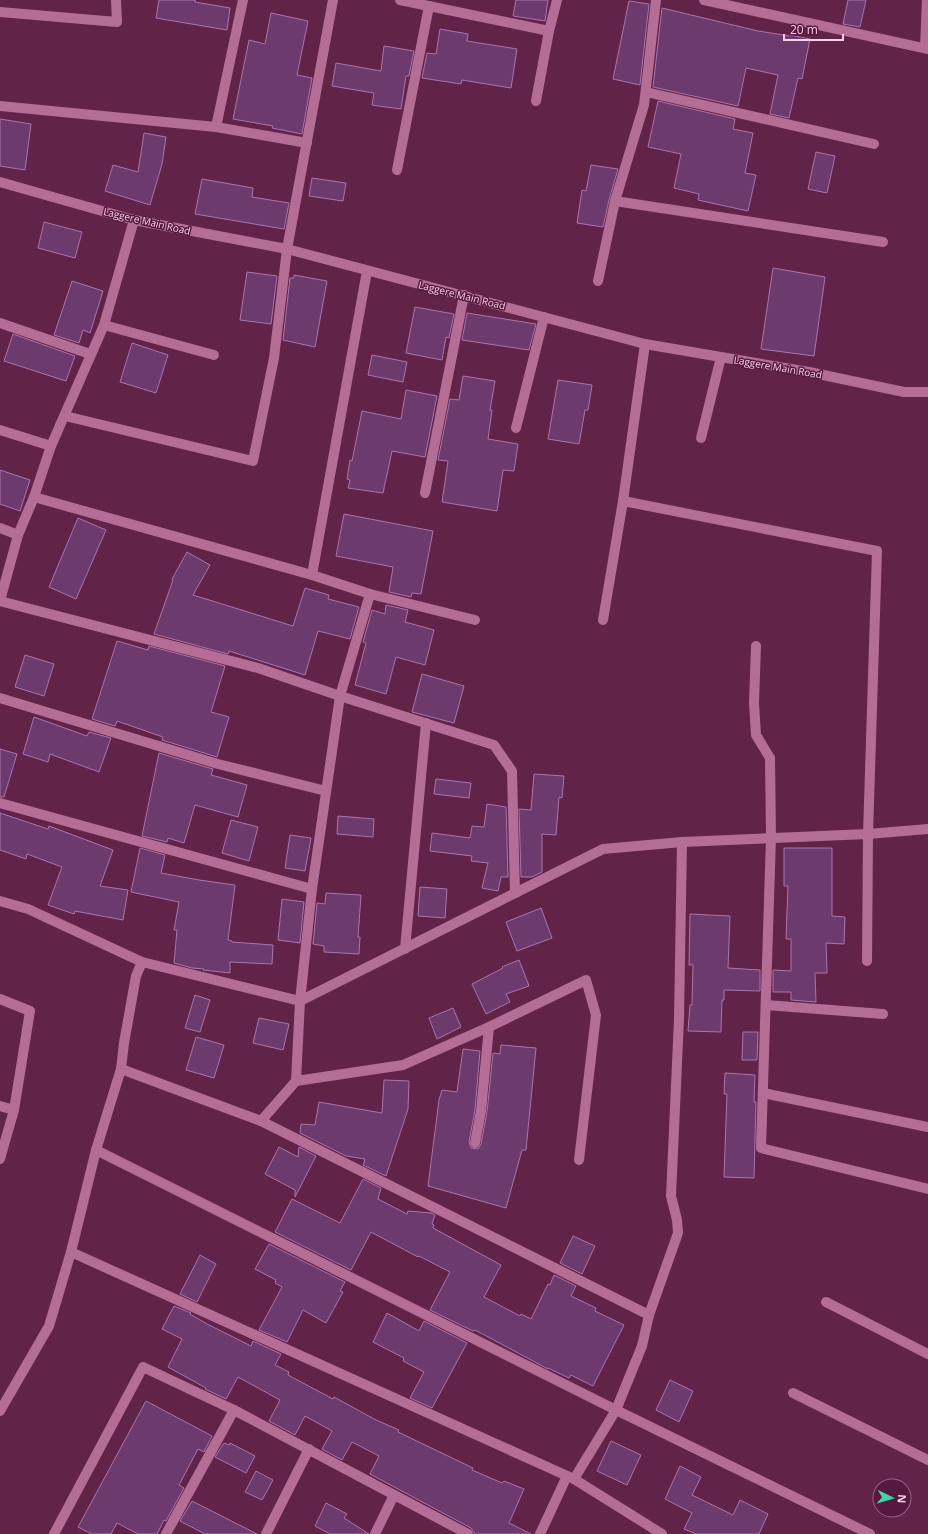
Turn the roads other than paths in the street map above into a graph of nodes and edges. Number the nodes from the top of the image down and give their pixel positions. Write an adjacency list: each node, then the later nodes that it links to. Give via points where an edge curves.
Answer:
1 (116, 0): 10 (street, via 117,22)
2 (243, 0): 16 (street)
3 (333, 0): 17 (street)
4 (400, 0): 9 (street)
5 (557, 0): 11 (street)
6 (656, 0): 13 (street)
7 (704, 0): 12 (street)
8 (927, 0): 12 (street)
9 (429, 6): 11 (street); 19 (street)
10 (0, 12)
11 (549, 31): 14 (street)
12 (926, 48)
13 (646, 92): 18 (street); 21 (street)
14 (536, 101)
15 (0, 106): 16 (street)
16 (216, 127): 17 (street)
17 (308, 143): 24 (street)
18 (874, 144)
19 (397, 170)
20 (0, 182): 22 (street, Laggere Main Road)
21 (615, 201): 23 (street); 26 (street)
22 (134, 220): 24 (street, Laggere Main Road); 30 (street)
23 (883, 242)
24 (287, 249): 25 (street, Laggere Main Road); 36 (street, via 274,358 253,461)
25 (367, 271): 27 (street, Laggere Main Road); 46 (street)
26 (598, 281)
27 (464, 295): 28 (street, Laggere Main Road); 41 (street)
28 (544, 317): 31 (street, Laggere Main Road); 37 (street)
29 (0, 323): 32 (street)
30 (104, 324): 32 (street); 33 (street)
31 (646, 344): 34 (street, Laggere Main Road); 43 (street)
32 (90, 354): 36 (street)
33 (214, 354)
34 (721, 357): 35 (street, Laggere Main Road, via 904,392); 39 (street)
35 (928, 392)
36 (65, 416): 40 (street)
37 (516, 428)
38 (0, 430): 40 (street)
39 (701, 438)
40 (52, 446): 42 (street)
41 (425, 493)
42 (34, 497): 45 (street); 46 (street)
43 (623, 501): 49 (street); 57 (street, via 877,551)
44 (0, 528): 45 (street)
45 (18, 535): 51 (street, via 0,602 258,668)
46 (312, 575): 47 (street)
47 (370, 594): 48 (street); 51 (street)
48 (476, 620)
49 (603, 620)
50 (756, 646): 58 (street, via 756,735 770,758)
51 (340, 696): 53 (street); 54 (street)
52 (0, 698): 54 (street, via 218,764)
53 (426, 723): 61 (street, via 494,745 512,771); 63 (street)
54 (326, 791): 60 (street)
55 (0, 803): 60 (street)
56 (928, 829): 57 (street)
57 (868, 834): 58 (street); 64 (street)
58 (771, 838): 59 (street); 68 (street)
59 (682, 842): 61 (street, via 603,849); 85 (street, via 679,1019 671,1196 678,1233)
60 (312, 889): 67 (street)
61 (515, 893): 63 (street)
62 (0, 901): 65 (street, via 28,908)
63 (405, 948): 67 (street)
64 (867, 960)
65 (142, 962): 67 (street); 71 (street, via 136,976)
66 (0, 999): 75 (street, via 30,1011)
67 (300, 1001): 72 (street)
68 (766, 1005): 69 (street); 73 (street)
69 (883, 1014)
70 (489, 1027): 72 (street, via 403,1065); 78 (street, via 481,1111); 81 (street, via 586,980 596,1015)
71 (121, 1069): 76 (street); 79 (street)
72 (296, 1081): 76 (street)
73 (763, 1093): 77 (street); 82 (street, via 761,1148)
74 (0, 1106): 75 (street)
75 (14, 1110): 80 (street)
76 (261, 1121): 85 (street)
77 (928, 1127)
78 (475, 1143)
79 (96, 1150): 83 (street); 89 (street)
80 (0, 1159)
81 (579, 1160)
82 (928, 1189)
83 (71, 1252): 90 (street, via 49,1326); 93 (street)
84 (826, 1302): 86 (street)
85 (649, 1315): 89 (street, via 642,1346)
86 (928, 1354)
87 (794, 1393): 92 (street)
88 (234, 1410): 91 (street); 95 (street, via 143,1367); 96 (street)
89 (616, 1410): 93 (street); 102 (street)
90 (0, 1411)
91 (309, 1449): 94 (street); 97 (street)
92 (928, 1460)
93 (570, 1478): 100 (street); 101 (street)
94 (394, 1495): 98 (street); 99 (street)
95 (54, 1534)
96 (166, 1534)
97 (266, 1534)
98 (375, 1534)
99 (468, 1534)
100 (540, 1534)
101 (662, 1534)
102 (870, 1534)

